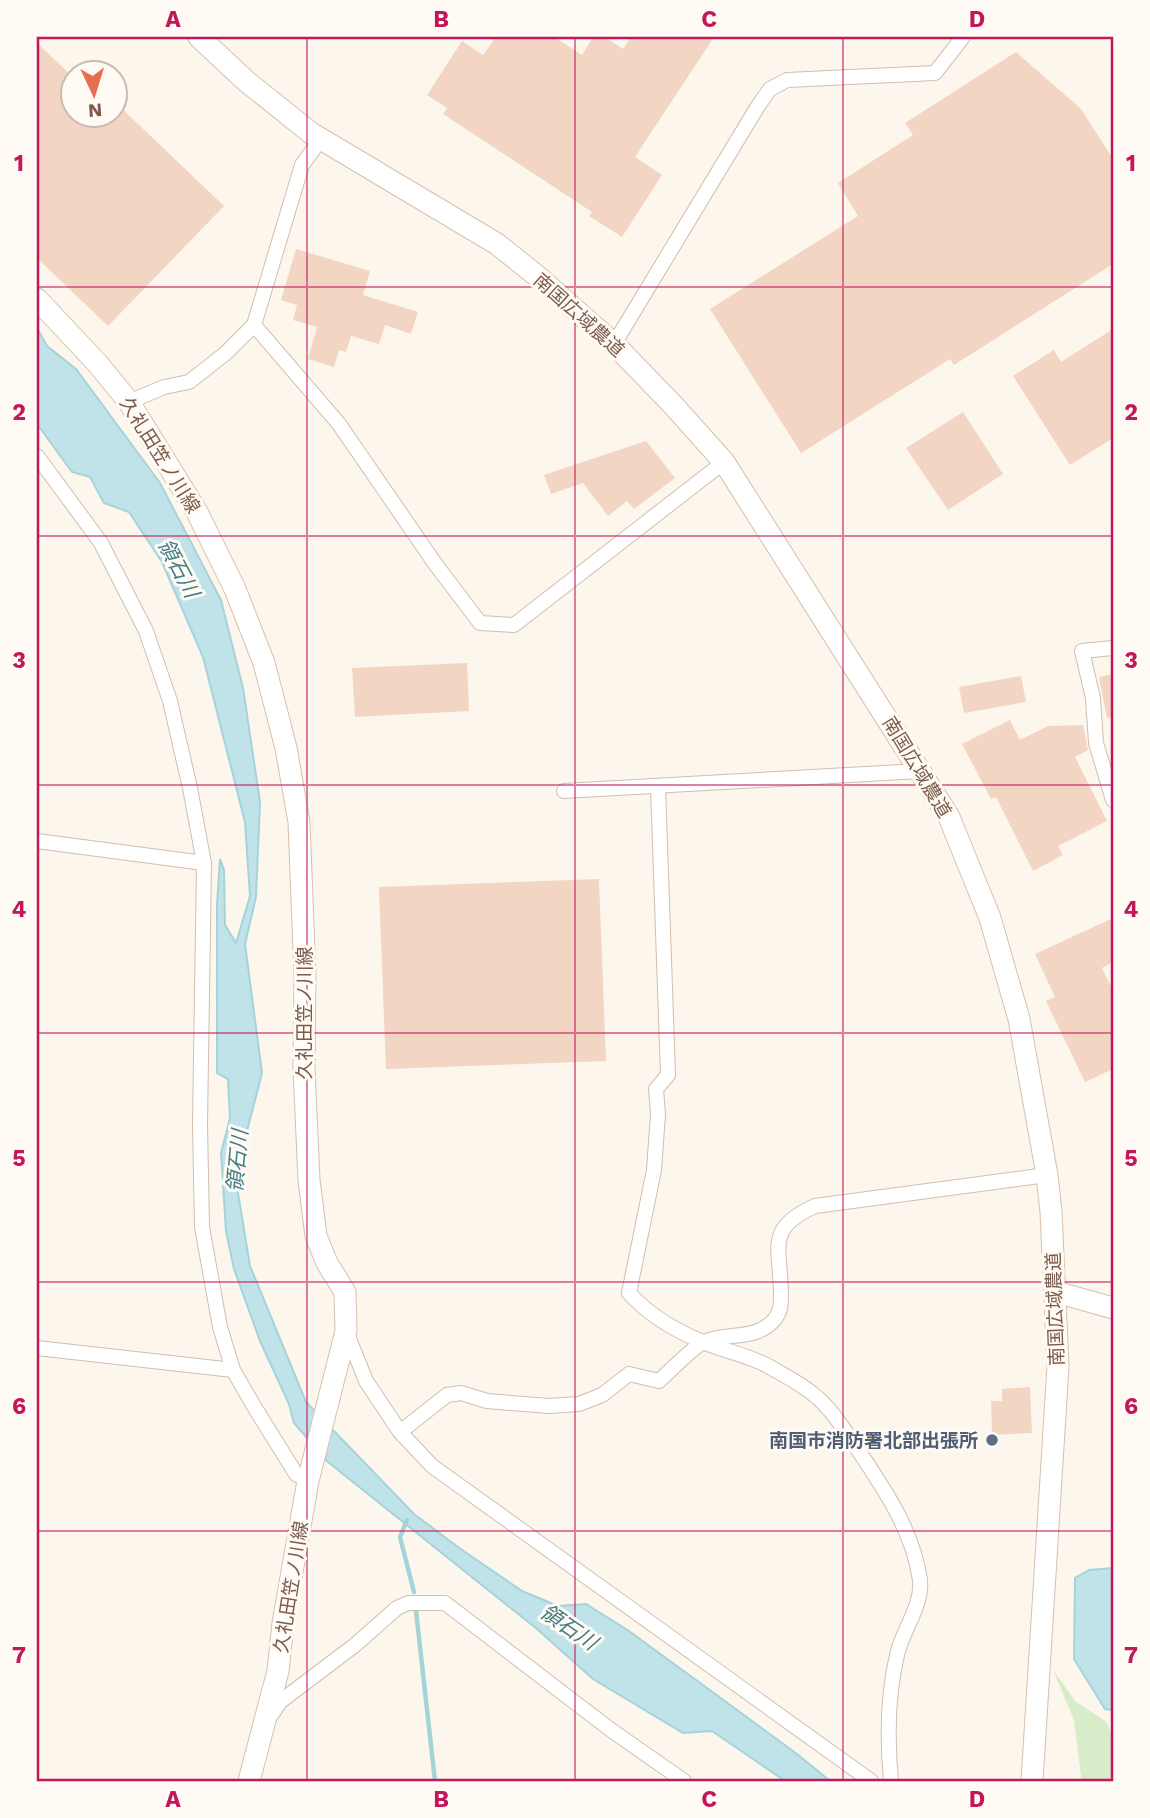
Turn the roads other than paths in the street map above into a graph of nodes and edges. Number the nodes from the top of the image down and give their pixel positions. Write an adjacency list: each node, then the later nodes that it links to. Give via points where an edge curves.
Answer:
1 (199, 37): 3 (street, 南国広域農道, via 246,81)
2 (963, 37): 6 (street, via 935,74 787,80 771,89)
3 (321, 139): 5 (street, via 302,165); 6 (street, 南国広域農道, via 497,244)
4 (37, 299): 7 (street, 久礼田笠ノ川線)
5 (254, 325): 7 (street, via 189,382); 9 (street, via 339,424 480,623 514,625)
6 (614, 344): 9 (street, 南国広域農道)
7 (129, 402): 20 (street, 久礼田笠ノ川線, via 197,512 235,589 264,663 286,748 300,835 309,1180 316,1236 345,1292)
8 (37, 456): 16 (street, via 100,543 146,631 170,701)
9 (724, 462): 11 (street, 南国広域農道)
10 (1113, 648): 14 (street, via 1082,651 1093,698 1096,743)
11 (920, 771): 12 (street); 17 (street, 南国広域農道, via 948,817 990,918 1019,1019)
12 (658, 787): 13 (street); 21 (street, via 668,1075 656,1089 654,1170 629,1293 670,1325)
13 (564, 791)
14 (1113, 800)
15 (37, 841): 16 (street)
16 (204, 863): 23 (street, via 202,1227 219,1327)
17 (1047, 1175): 18 (street, 南国広域農道); 21 (street, via 848,1200 797,1214 784,1226 779,1239 781,1308 773,1321 751,1334)
18 (1056, 1292): 19 (street); 31 (street, 南国広域農道, via 1056,1419)
19 (1113, 1308)
20 (344, 1340): 24 (street); 25 (street, 久礼田笠ノ川線)
21 (703, 1342): 24 (street, via 659,1381 629,1374 602,1395 569,1405 447,1395); 30 (street, via 766,1365 812,1393 843,1428 904,1525 920,1581 888,1696)
22 (37, 1348): 23 (street)
23 (233, 1370): 25 (street, via 296,1475)
24 (400, 1432): 29 (street, via 432,1466)
25 (310, 1477): 26 (street, 久礼田笠ノ川線, via 278,1671)
26 (264, 1726): 27 (street, 久礼田笠ノ川線); 28 (street, via 281,1701 397,1608 408,1603 445,1603)
27 (249, 1781)
28 (684, 1781)
29 (871, 1781)
30 (891, 1781)
31 (1032, 1781)

